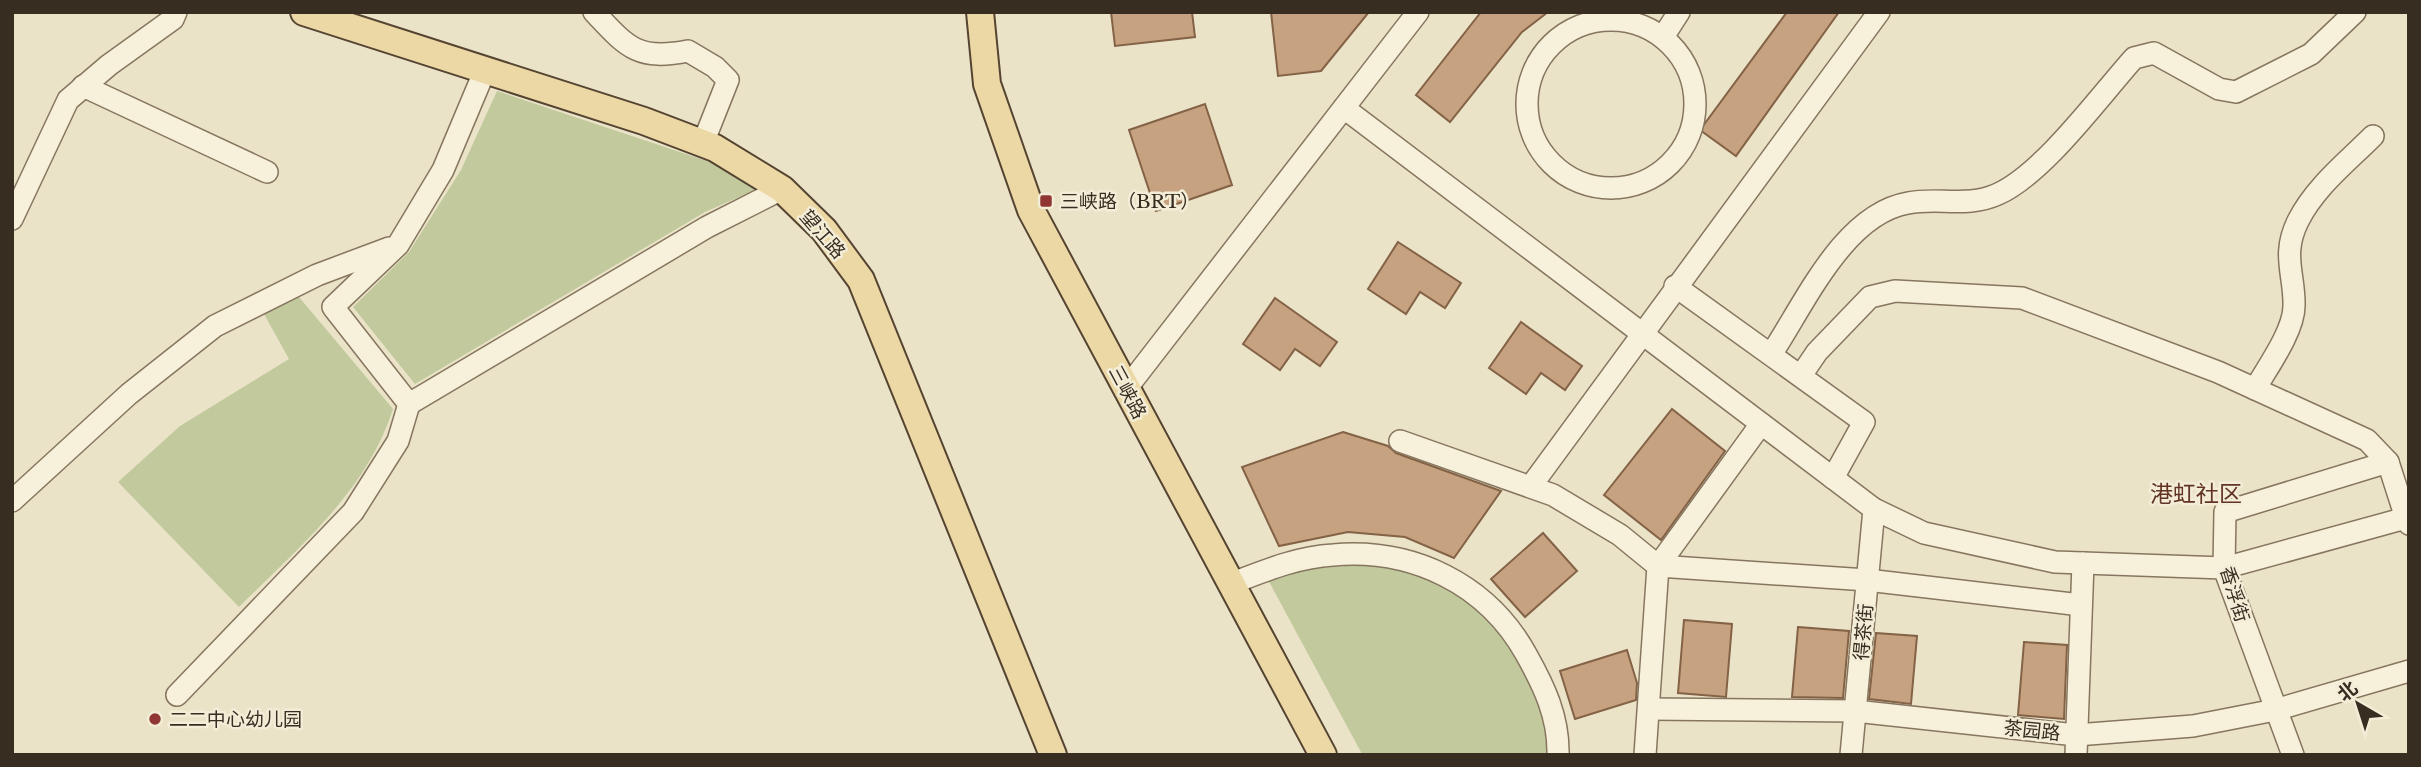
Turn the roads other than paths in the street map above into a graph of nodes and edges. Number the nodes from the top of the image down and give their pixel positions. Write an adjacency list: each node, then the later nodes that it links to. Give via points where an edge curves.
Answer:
1 (304, 12): 10 (main road, 望江路)
2 (594, 12): 14 (street, via 643,55 688,51 715,66 728,80)
3 (980, 12): 25 (main road, 三峡路, via 986,84 1031,210)
4 (1418, 12): 12 (street)
5 (1679, 12): 9 (street)
6 (1879, 12): 20 (street)
7 (2355, 12): 23 (street, via 2311,54 2236,92 2219,89 2154,53 2134,58 2044,159 1999,194 1977,201 1909,203 1876,215 1853,231)
8 (168, 14): 11 (street)
9 (1663, 37): 9 (street, via 1637,23 1608,19 1580,26 1555,41 1537,64 1528,91 1529,120 1539,147 1558,169 1581,182 1607,188 1633,185 1658,174 1677,156 1693,119 1692,80 1681,56)
10 (485, 70): 14 (main road, 望江路); 18 (street, via 443,170)
11 (83, 86): 15 (street); 17 (street, via 68,100)
12 (1344, 108): 22 (street); 25 (street)
13 (2374, 136): 26 (street, via 2321,188 2298,222 2288,257 2295,307 2283,340)
14 (703, 143): 16 (main road, 望江路)
15 (267, 172)
16 (782, 189): 27 (street, via 707,227); 48 (main road, 望江路, via 824,230 861,280)
17 (12, 219)
18 (397, 245): 19 (street); 21 (street)
19 (309, 279): 21 (street); 33 (street, via 215,326 129,394)
20 (1675, 286): 22 (street); 23 (street)
21 (333, 307): 27 (street)
22 (1640, 334): 28 (street); 32 (street)
23 (1772, 353): 24 (street)
24 (1802, 374): 26 (street, via 1870,297 1895,291 2022,298); 31 (street, via 1864,422)
25 (1126, 389): 40 (main road, 三峡路)
26 (2255, 389): 30 (street, via 2367,440)
27 (409, 404): 43 (street, via 398,440 353,512)
28 (1761, 424): 31 (street); 37 (street)
29 (1400, 440): 32 (street)
30 (2388, 463): 35 (street); 38 (street, 香浮街, via 2225,512)
31 (1833, 478): 34 (street)
32 (1531, 486): 37 (street, via 1620,535)
33 (12, 501)
34 (1874, 509): 36 (street, via 1924,533 2055,562); 39 (street, 得茶街)
35 (2407, 521): 38 (street)
36 (2082, 563): 38 (street); 41 (street)
37 (1658, 566): 39 (street); 44 (street)
38 (2224, 568): 45 (street, 香浮街)
39 (1867, 580): 41 (street); 46 (street, 得茶街)
40 (1230, 584): 49 (main road, 三峡路); 50 (street, via 1281,565 1333,555 1386,555 1438,570 1478,595 1515,634 1546,690 1558,735)
41 (2081, 606): 47 (street)
42 (2409, 671): 45 (street, 茶园路)
43 (177, 695)
44 (1649, 709): 46 (street, 茶园路); 51 (street)
45 (2275, 710): 47 (street, 茶园路); 53 (street, 香浮街)
46 (1855, 711): 47 (street, 茶园路); 52 (street, 得茶街)
47 (2076, 745)
48 (1053, 755)
49 (1323, 755)
50 (1558, 755)
51 (1645, 755)
52 (1851, 755)
53 (2292, 755)

